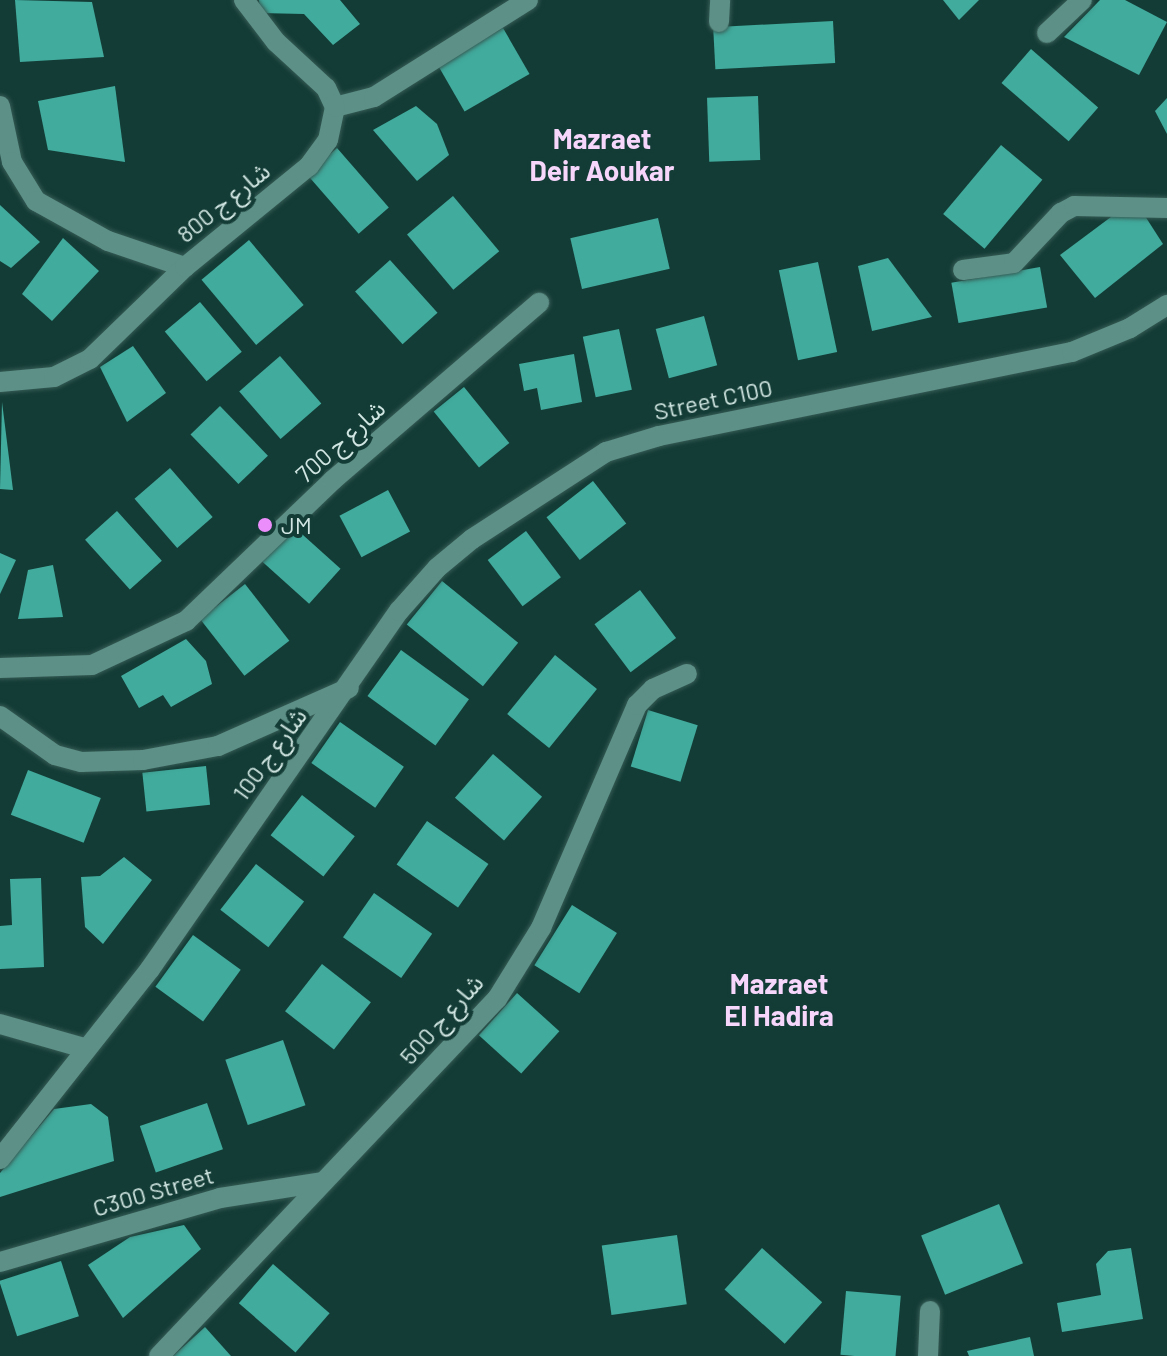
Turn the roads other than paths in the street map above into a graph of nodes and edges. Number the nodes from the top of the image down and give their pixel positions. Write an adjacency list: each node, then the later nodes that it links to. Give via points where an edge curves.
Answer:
1 (244, 0): 8 (street, via 276,42 326,88)
2 (528, 0): 8 (street, via 374,97)
3 (720, 0): 5 (street)
4 (1082, 0): 6 (street)
5 (719, 22)
6 (1047, 33)
7 (0, 106): 10 (street, via 15,170 36,201 108,241)
8 (335, 107): 10 (street, شارع ج 800, via 328,140 309,166)
9 (1167, 208): 11 (street, via 1074,206 1014,263)
10 (185, 267): 14 (street, شارع ج 800, via 90,359 54,377)
11 (963, 270)
12 (539, 303): 15 (street, شارع ج 700, via 333,480 186,621 92,665)
13 (1167, 305): 17 (street, Street C100, via 1130,328 1072,352 659,436 606,452 554,481 437,568 399,611)
14 (0, 382)
15 (0, 668)
16 (687, 674): 22 (street, شارع ج 500, via 653,689 637,705 541,928 497,999)
17 (352, 686): 18 (street, شارع ج 100, via 248,736 143,760 81,762 55,755); 20 (street, شارع ج 100, via 150,969)
18 (0, 716)
19 (0, 1024): 20 (street)
20 (84, 1048): 21 (street, شارع ج 100)
21 (0, 1159)
22 (322, 1182): 23 (street, C300 Street, via 220,1198); 25 (street, شارع ج 500)
23 (0, 1262)
24 (930, 1311): 26 (street)
25 (159, 1356)
26 (928, 1356)

